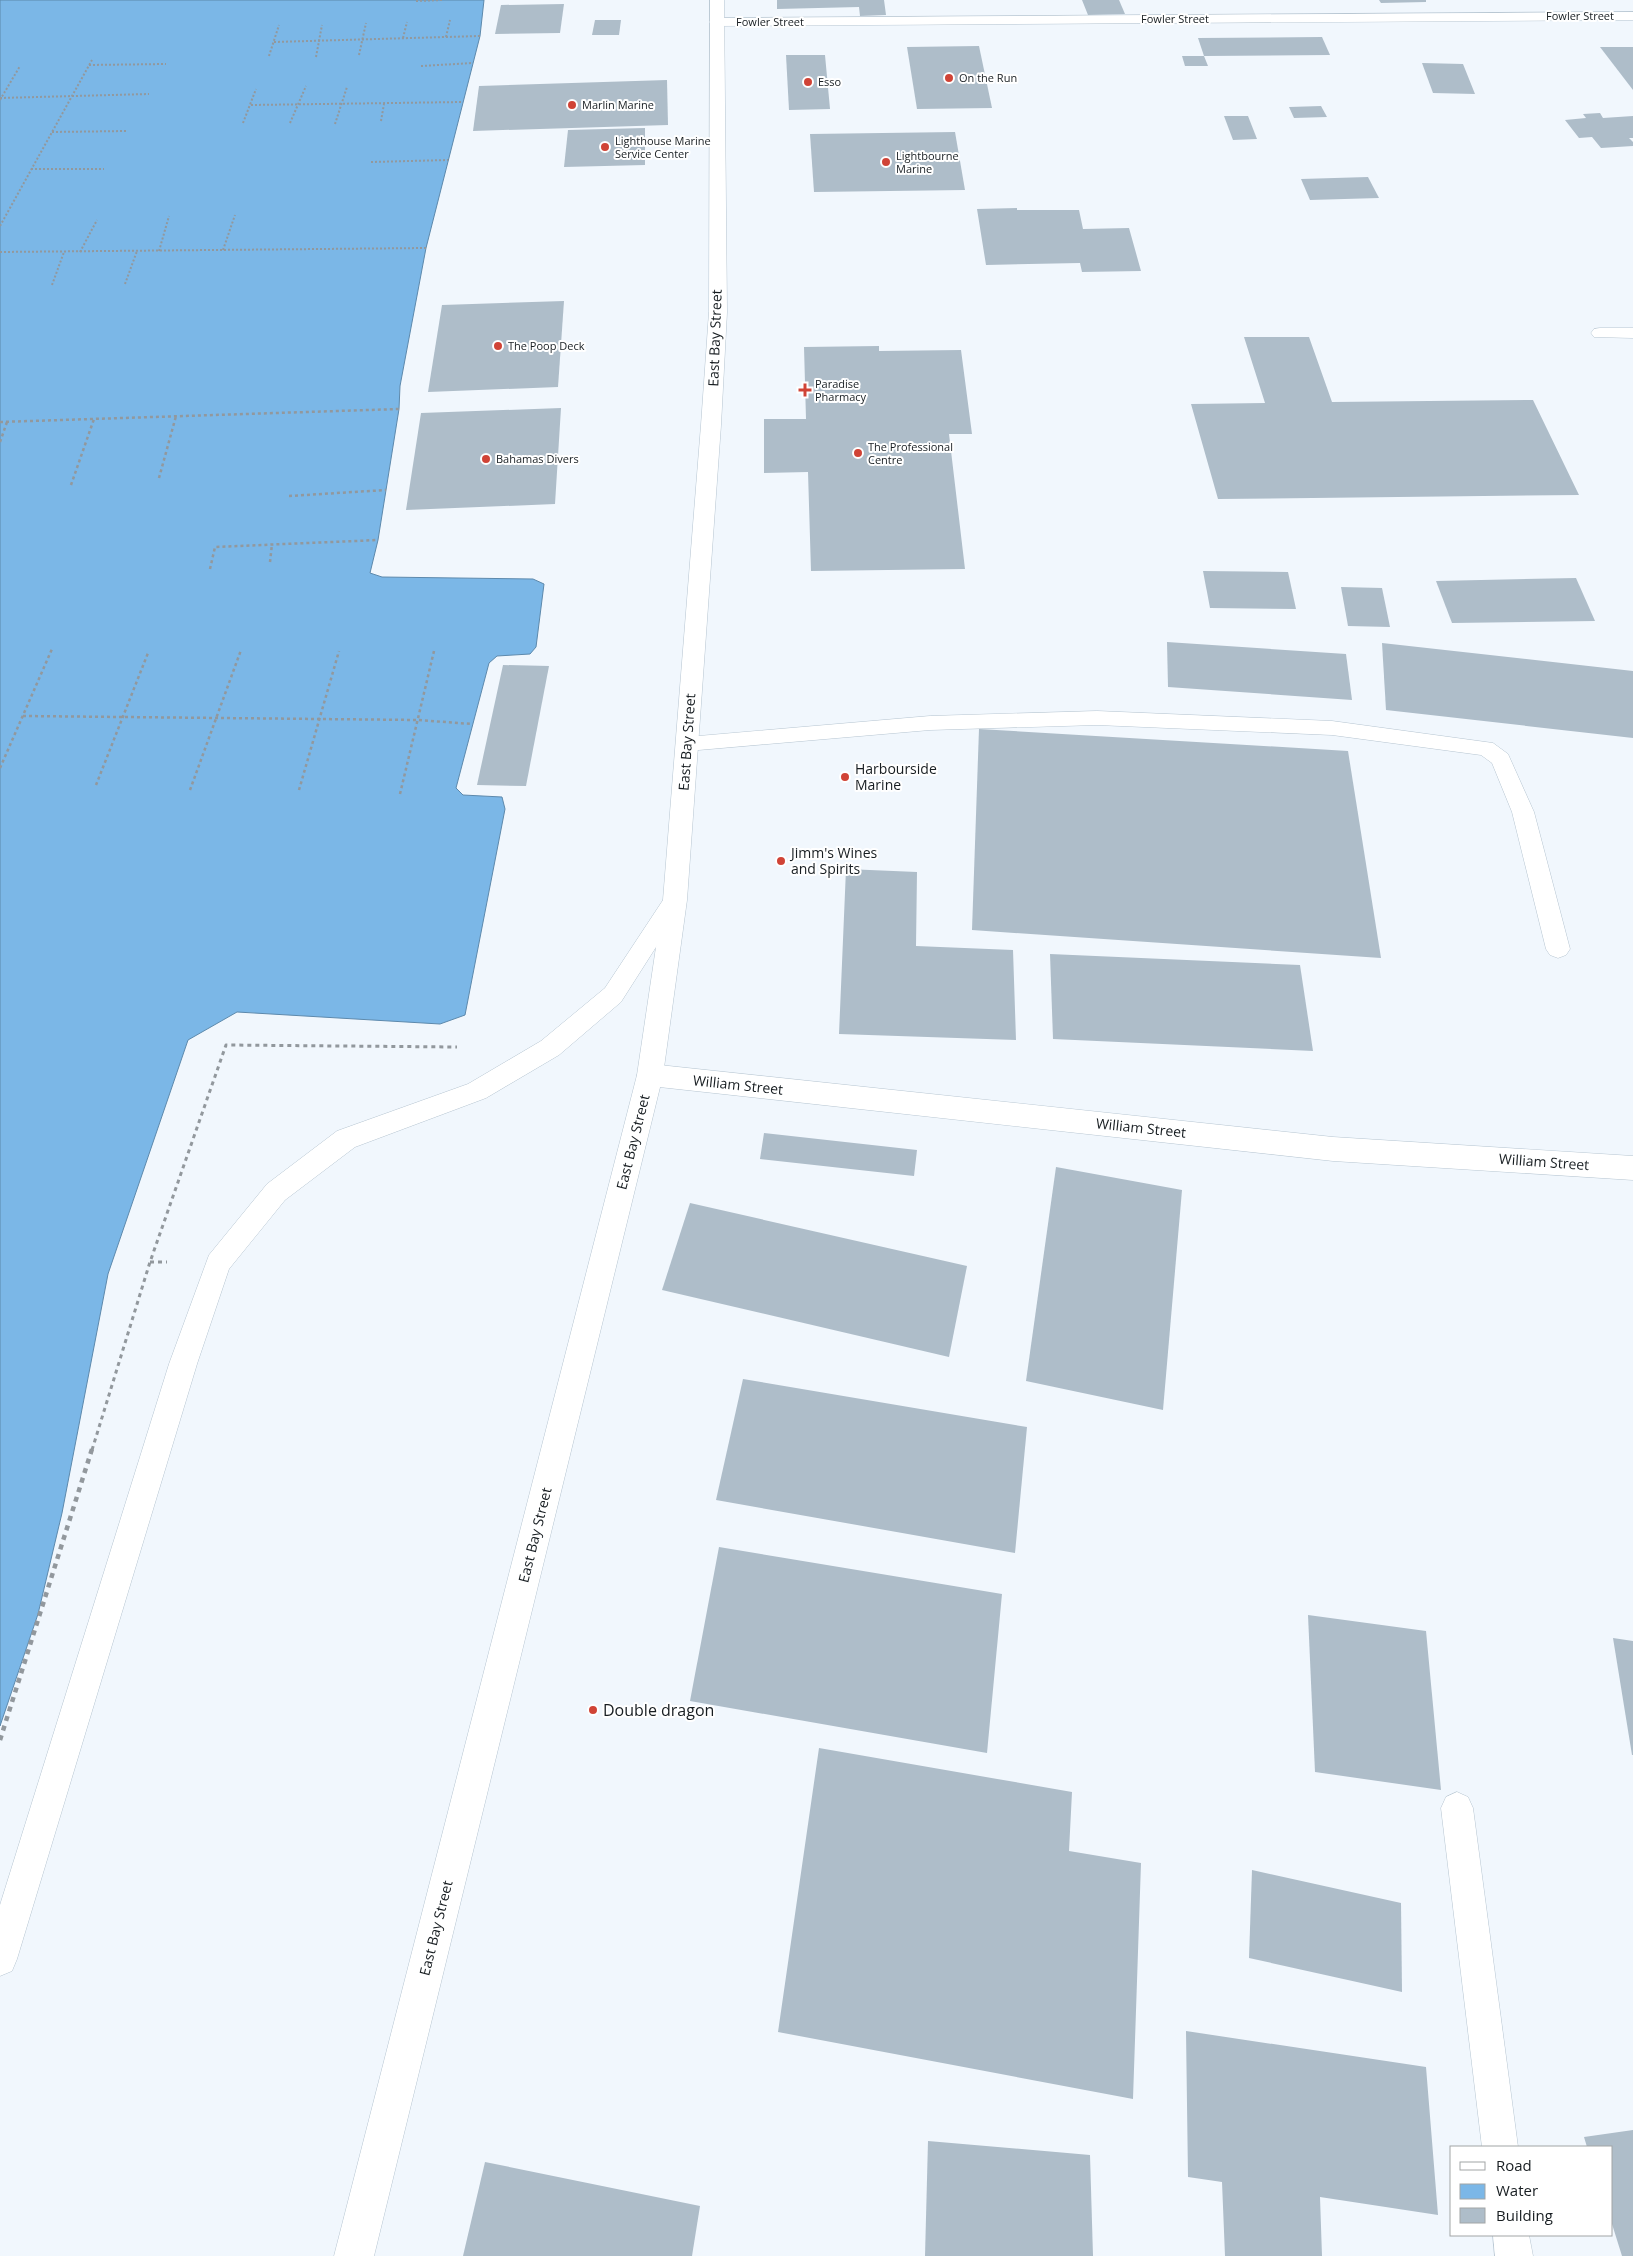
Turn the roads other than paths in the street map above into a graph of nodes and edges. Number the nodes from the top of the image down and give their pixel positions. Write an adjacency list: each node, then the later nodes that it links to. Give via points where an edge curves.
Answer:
1 (717, 11): 2 (main road, Fowler Street); 5 (main road, East Bay Street, via 718,312)
2 (1633, 16)
3 (1600, 333): 4 (main road)
4 (1633, 333)
5 (686, 744): 6 (main road, East Bay Street); 7 (lane, via 930,723 1097,718 1332,728 1486,748 1501,759 1523,812)
6 (675, 900): 8 (main road, East Bay Street); 11 (lane, via 613,995 550,1048 477,1090 346,1139 276,1192 218,1263 183,1364)
7 (1558, 949)
8 (650, 1075): 9 (main road, William Street, via 1333,1149); 14 (main road, East Bay Street)
9 (1633, 1168)
10 (1456, 1808): 12 (lane)
11 (0, 1959)
12 (1500, 2146)
13 (1511, 2236): 15 (lane)
14 (354, 2256)
15 (1514, 2256)

